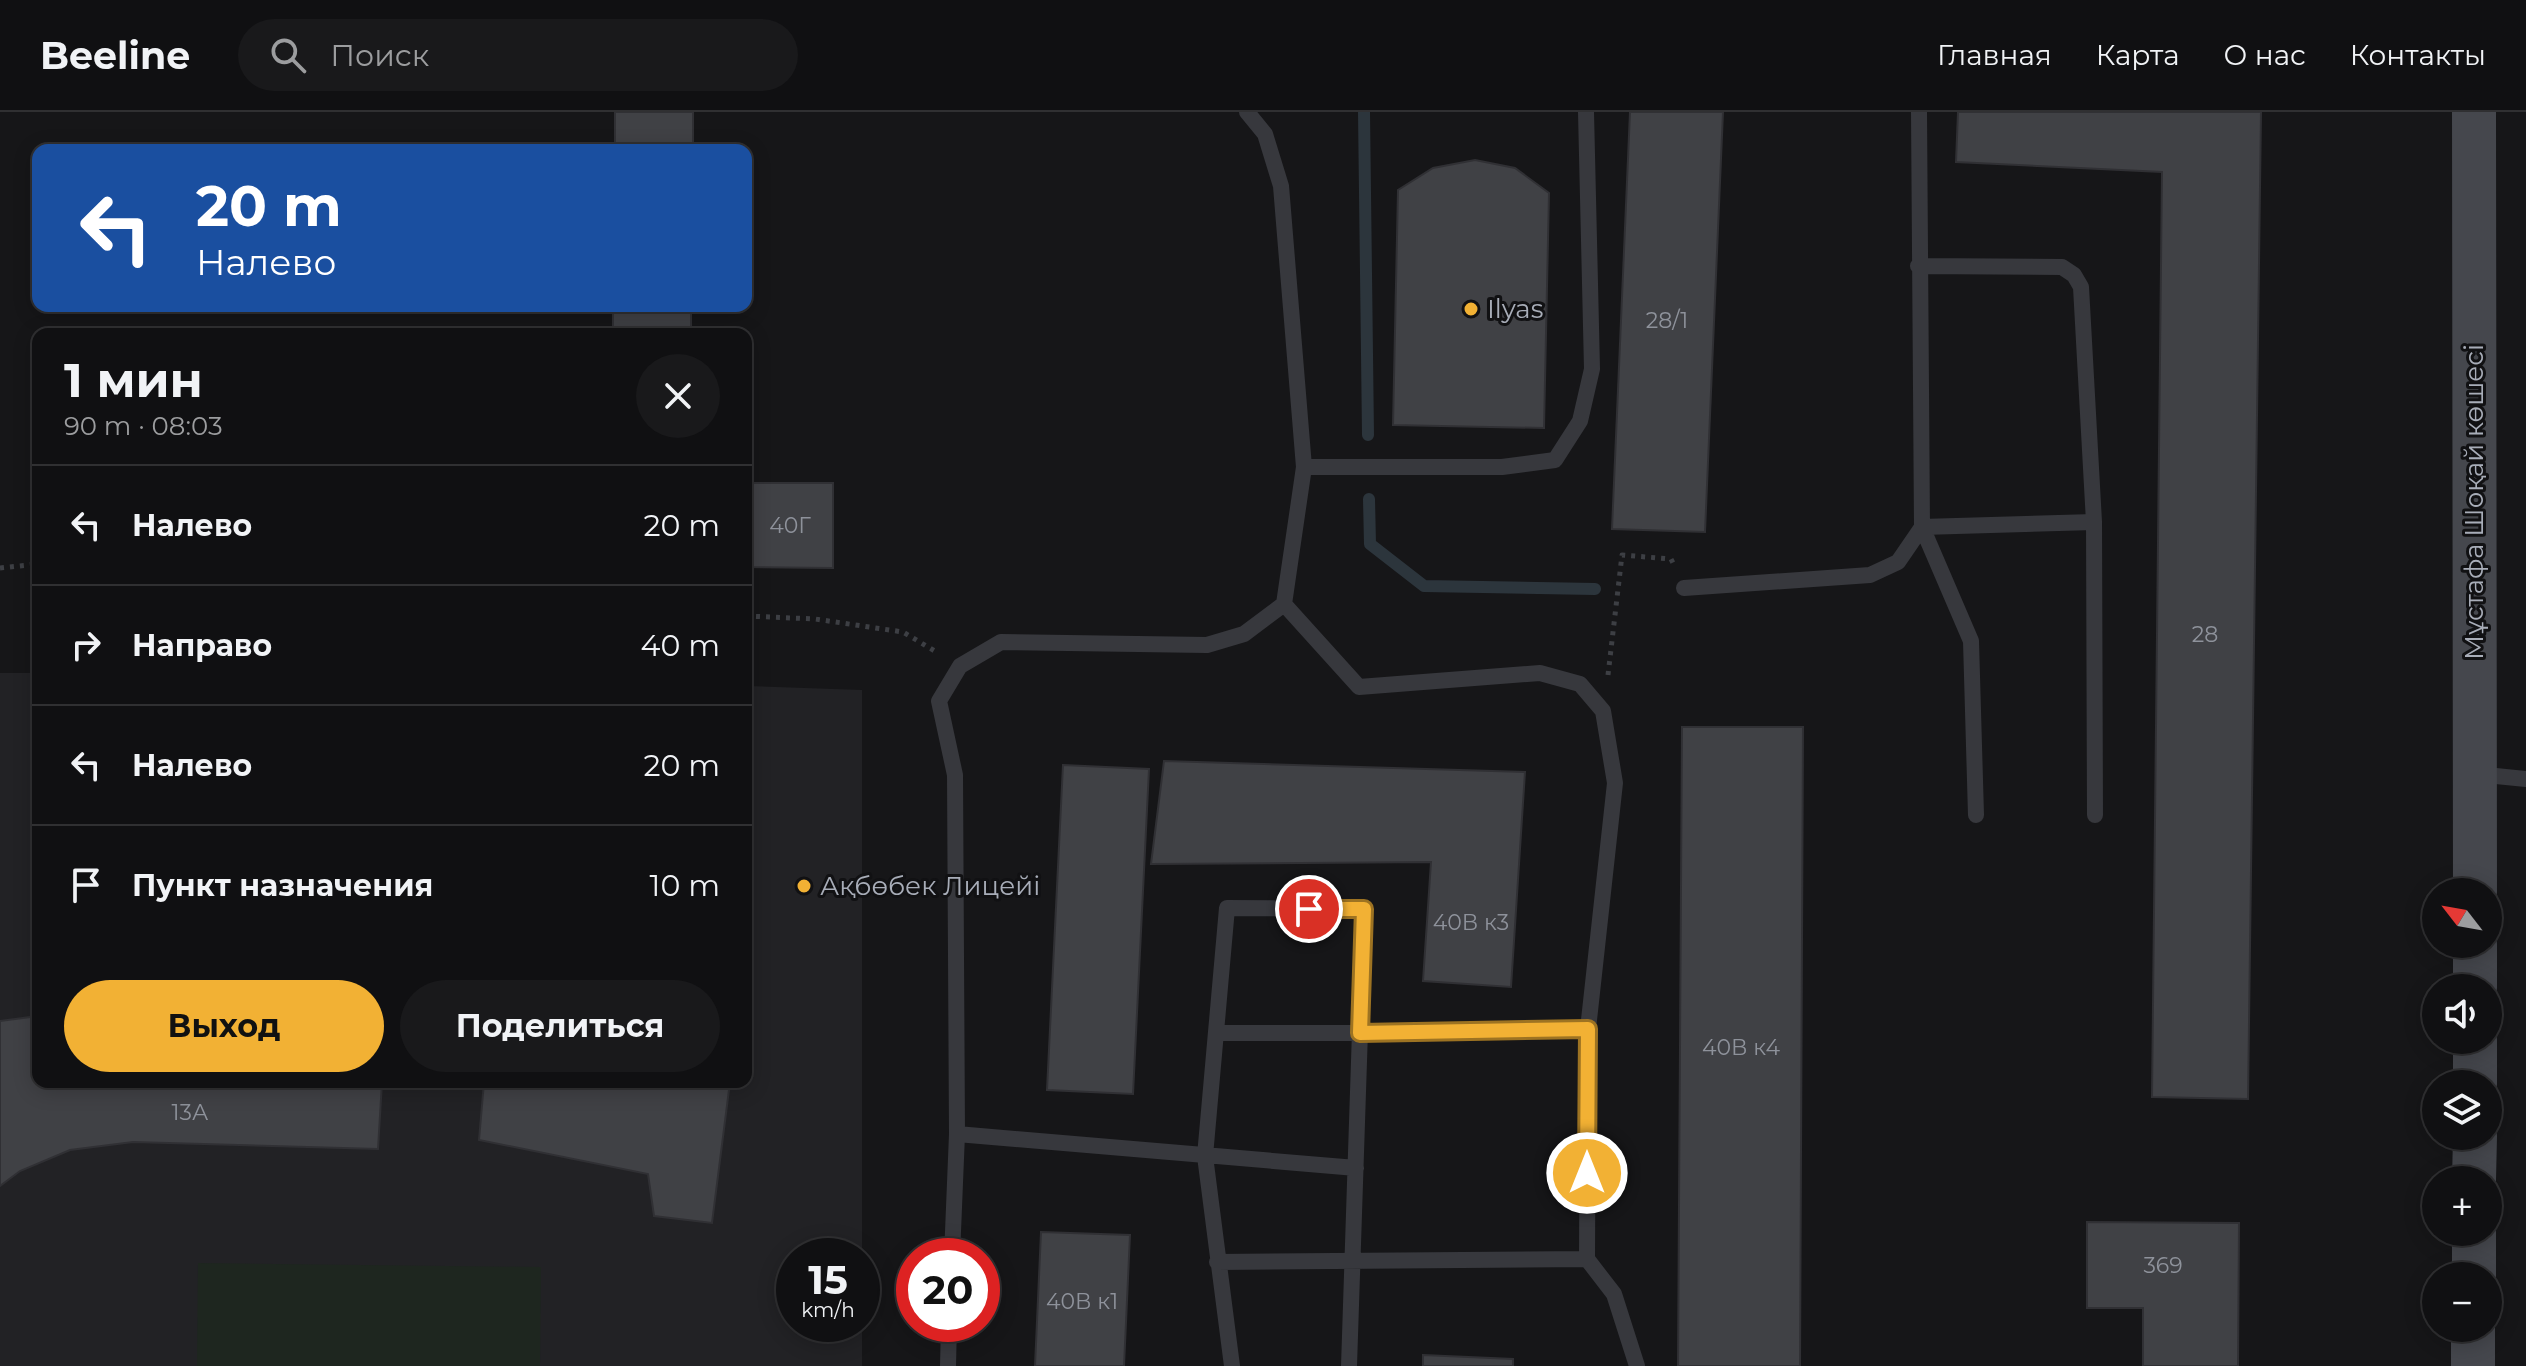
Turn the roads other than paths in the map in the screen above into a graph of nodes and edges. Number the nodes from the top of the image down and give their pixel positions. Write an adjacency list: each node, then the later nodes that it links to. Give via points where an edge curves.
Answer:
1 (1247, 112): 6 (lane, via 1265,134 1281,186)
2 (1586, 112): 6 (lane, via 1592,369 1580,421 1555,460 1502,467)
3 (1919, 112): 5 (lane)
4 (2474, 112): 11 (street, Мұстафа Шоқай көшесі)
5 (1918, 266): 7 (lane, via 2062,267 2074,275 2081,287); 8 (lane)
6 (1304, 467): 10 (lane)
7 (2094, 522): 8 (lane); 14 (lane)
8 (1922, 527): 9 (lane, via 1898,562 1870,575); 13 (lane, via 1971,641)
9 (1684, 588)
10 (1284, 604): 16 (lane, via 1359,687 1540,673 1580,684 1603,711 1615,783); 19 (lane, via 1244,634 1207,645 1001,642 960,666 939,701 955,775)
11 (2474, 774): 12 (lane); 15 (street, Мұстафа Шоқай көшесі)
12 (2526, 779)
13 (1976, 815)
14 (2095, 815)
15 (2475, 878)
16 (1588, 1029): 18 (lane); 23 (lane)
17 (1216, 1033): 18 (lane); 18 (lane, via 1227,908 1364,909); 20 (lane)
18 (1360, 1033): 21 (lane)
19 (957, 1134): 20 (lane); 22 (lane)
20 (1205, 1156): 21 (lane); 25 (lane)
21 (1356, 1168): 24 (lane)
22 (953, 1238)
23 (1587, 1259): 24 (lane); 31 (lane, via 1614,1294)
24 (1353, 1260): 25 (lane); 30 (lane)
25 (1217, 1262): 29 (lane)
26 (949, 1342): 28 (lane)
27 (2473, 1342): 32 (street)
28 (948, 1366)
29 (1232, 1366)
30 (1349, 1366)
31 (1637, 1366)
32 (2473, 1366)

